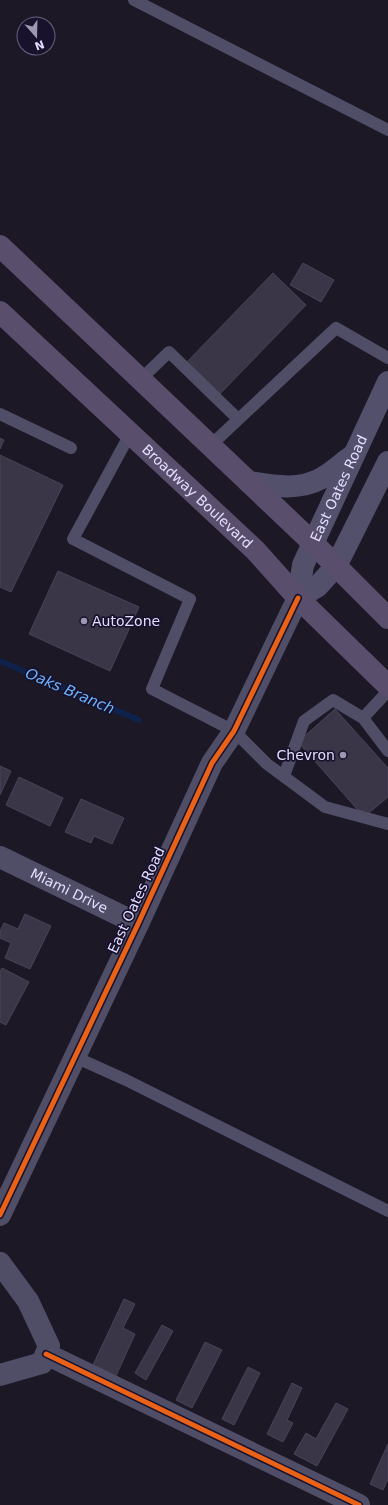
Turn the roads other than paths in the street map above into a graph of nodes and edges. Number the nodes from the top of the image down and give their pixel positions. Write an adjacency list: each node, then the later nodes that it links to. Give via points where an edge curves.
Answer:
1 (134, 0): 2 (lane)
2 (388, 130)
3 (0, 246): 6 (main road)
4 (0, 312): 10 (main road, Broadway Boulevard)
5 (388, 358): 9 (lane, via 336,328)
6 (141, 379): 9 (lane, via 169,352); 11 (main road)
7 (388, 382): 13 (main road, East Oates Road)
8 (0, 414): 12 (lane)
9 (238, 419): 11 (lane)
10 (130, 434): 18 (main road, Broadway Boulevard, via 255,550); 23 (lane, via 73,539 190,599 152,689)
11 (210, 445): 15 (main road)
12 (71, 448)
13 (355, 454): 15 (main road, via 322,478 302,485 288,487); 16 (main road, East Oates Road)
14 (388, 462): 17 (main road)
15 (250, 482): 16 (main road)
16 (313, 543): 17 (main road); 18 (main road, East Oates Road, via 303,565)
17 (336, 566): 18 (main road, via 318,586); 19 (main road)
18 (298, 598): 20 (main road, Broadway Boulevard); 23 (street, East Oates Road)
19 (388, 618)
20 (388, 686)
21 (388, 691): 22 (lane)
22 (363, 718): 24 (lane); 25 (lane, via 333,700 327,704 304,721)
23 (234, 731): 25 (lane, via 267,764); 28 (street, East Oates Road, via 212,763)
24 (388, 751)
25 (284, 776): 26 (lane, via 325,807)
26 (388, 824)
27 (0, 856): 28 (street, Miami Drive)
28 (138, 924): 29 (street, East Oates Road)
29 (75, 1057): 30 (lane); 31 (street, East Oates Road)
30 (388, 1211)
31 (0, 1215)
32 (0, 1263): 33 (street, via 28,1300 49,1346)
33 (46, 1354): 34 (street, via 42,1363); 35 (street)
34 (0, 1375)
35 (359, 1505)

